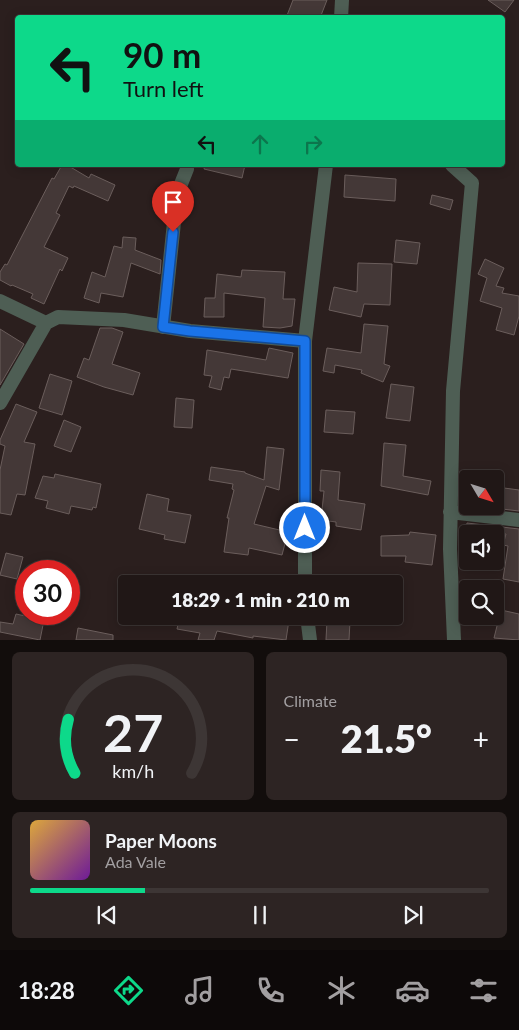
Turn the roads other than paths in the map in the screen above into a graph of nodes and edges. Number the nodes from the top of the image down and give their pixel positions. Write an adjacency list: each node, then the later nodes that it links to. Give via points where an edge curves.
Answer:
1 (342, 0): 2 (street)
2 (341, 15)
3 (326, 167): 9 (street)
4 (454, 167): 11 (street, via 472,183 453,390)
5 (187, 168): 8 (street, via 177,194)
6 (0, 301): 7 (street)
7 (46, 323): 8 (street, via 58,317 124,320); 10 (street)
8 (163, 327): 9 (street)
9 (305, 341): 13 (street)
10 (0, 403)
11 (450, 512): 12 (street); 16 (street)
12 (519, 520)
13 (305, 575)
14 (308, 625): 15 (street)
15 (310, 640)
16 (454, 640)

